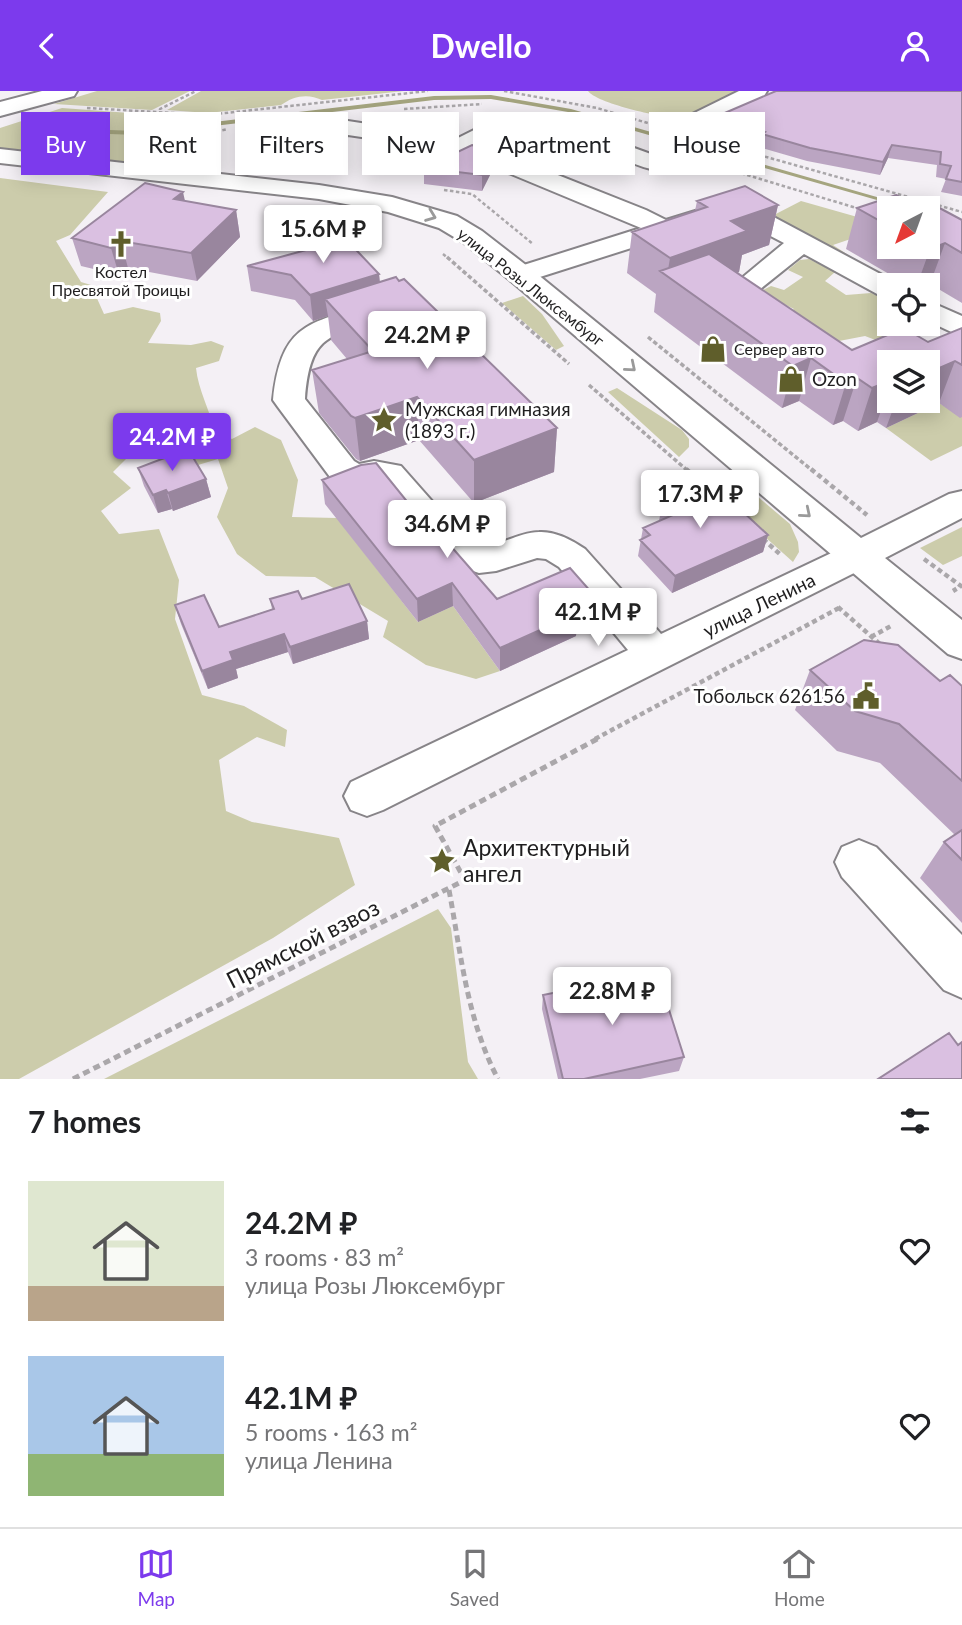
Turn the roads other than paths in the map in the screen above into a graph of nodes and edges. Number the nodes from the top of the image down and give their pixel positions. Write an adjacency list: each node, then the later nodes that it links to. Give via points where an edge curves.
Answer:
1 (756, 91): 4 (main road)
2 (71, 99): 3 (main road)
3 (3, 109)
4 (714, 112)
5 (348, 128): 6 (main road)
6 (461, 145): 8 (main road, via 508,122 527,122); 9 (main road)
7 (0, 156): 11 (main road, улица Розы Люксембург, one-way to 11, via 293,189 393,205 447,222)
8 (649, 161)
9 (662, 229): 10 (main road, via 731,208); 11 (main road)
10 (801, 243): 12 (main road); 16 (main road, via 739,292)
11 (521, 275): 18 (main road, улица Розы Люксембург, one-way to 18)
12 (877, 283)
13 (408, 304): 20 (main road, via 320,331 303,341 289,393 291,405 342,469 354,476 389,474 456,552 482,560 527,545 560,548)
14 (940, 316): 15 (main road)
15 (962, 328)
16 (785, 329)
17 (962, 503): 18 (main road, улица Ленина)
18 (857, 556): 19 (main road, улица Розы Люксембург); 20 (main road, улица Ленина)
19 (962, 643)
20 (656, 655): 21 (main road, улица Ленина)
21 (366, 796)
22 (859, 862): 23 (main road)
23 (962, 972)

